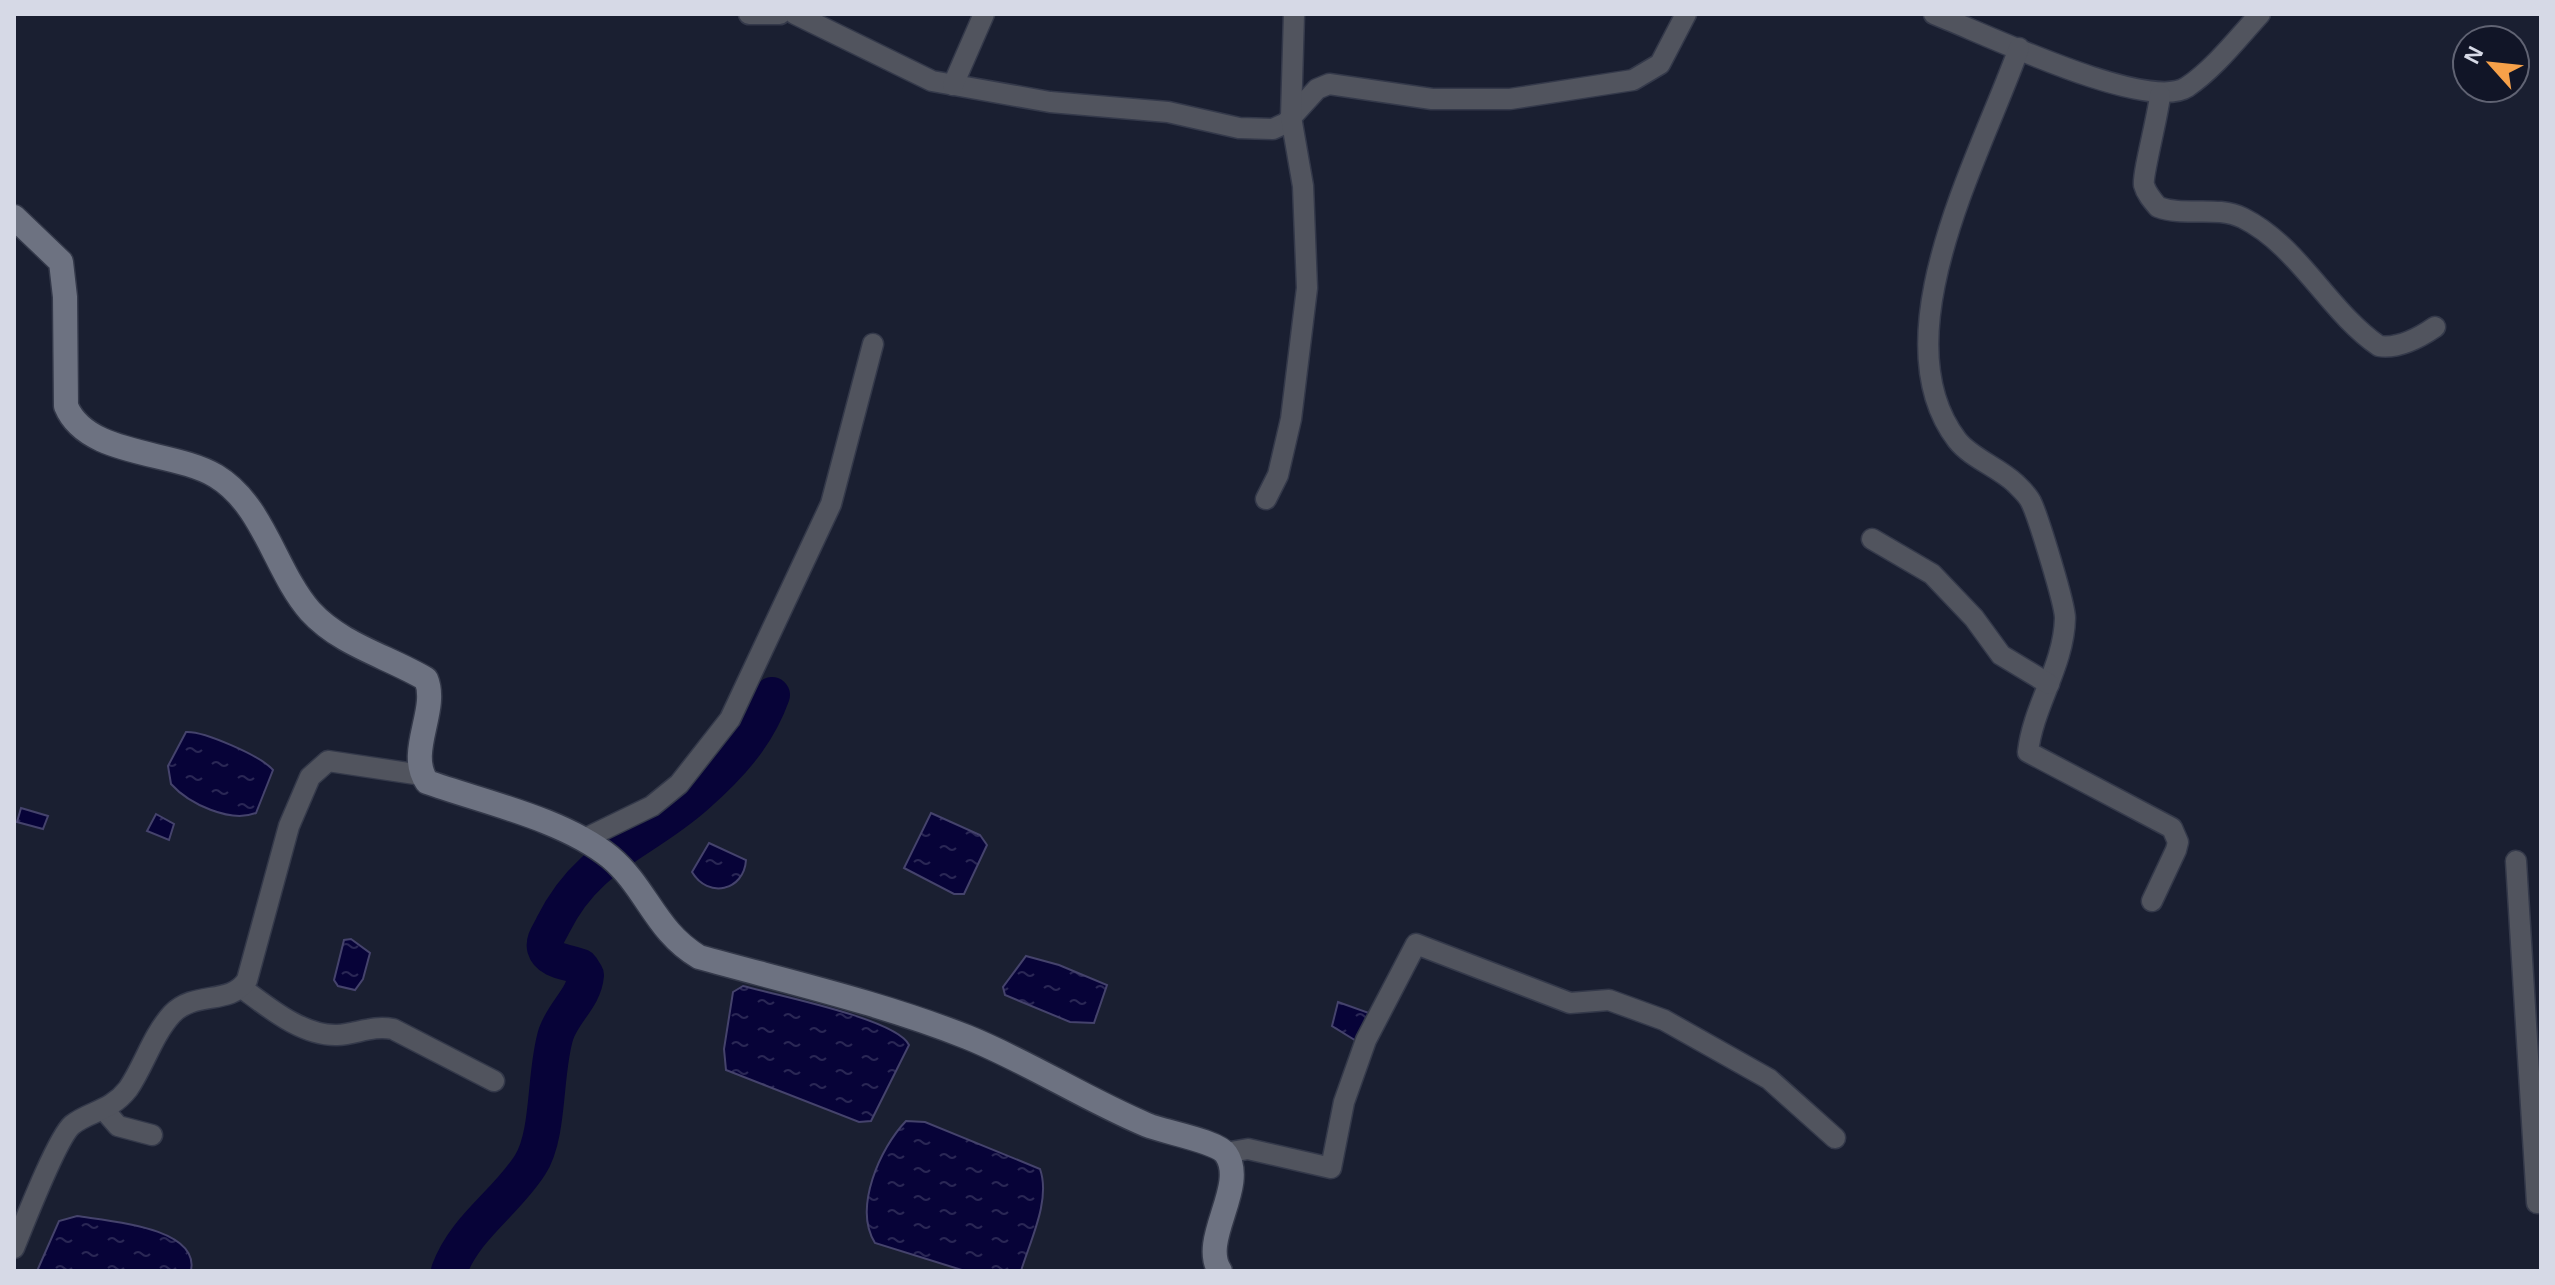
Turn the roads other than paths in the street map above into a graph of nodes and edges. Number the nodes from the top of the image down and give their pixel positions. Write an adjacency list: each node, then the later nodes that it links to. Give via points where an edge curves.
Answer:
1 (749, 14): 2 (street)
2 (780, 14)
3 (795, 14): 10 (street, via 920,76)
4 (984, 14): 10 (street)
5 (1294, 14): 12 (street)
6 (1686, 14): 12 (street, via 1660,64 1633,80 1510,99 1432,99 1329,84 1317,89)
7 (1934, 14): 9 (street)
8 (2260, 14): 11 (street, via 2186,88)
9 (2019, 48): 11 (street); 18 (street, via 1957,201 1929,311 1927,356 1944,420 1959,443 2000,470 2031,501 2063,601 2061,649)
10 (953, 85): 12 (street, via 1050,102 1168,112 1259,131)
11 (2160, 95): 14 (street, via 2143,175 2158,207 2226,212 2254,224 2379,346 2419,338)
12 (1291, 117): 16 (street, via 1303,186 1307,288 1291,419 1278,475)
13 (14, 217): 19 (street, via 61,262 66,406 72,421 110,443 195,467 227,484 246,505 313,614 356,645 426,679 430,690)
14 (2435, 327)
15 (873, 344): 20 (street, via 831,504 730,719 679,784)
16 (1266, 499)
17 (1872, 539): 18 (street, via 1932,574 2001,655)
18 (2049, 684): 22 (street, via 2029,740 2031,756 2155,816 2176,835 2176,850)
19 (422, 775): 20 (street, via 427,782); 23 (street, via 328,761 310,777 289,826 260,943)
20 (588, 843): 28 (street, via 623,870 662,928 699,957 968,1037 1142,1123)
21 (2516, 861): 29 (street)
22 (2152, 901)
23 (242, 988): 24 (street, via 319,1033 393,1029); 25 (street, via 191,1000 172,1015 127,1089)
24 (494, 1081)
25 (105, 1111): 26 (street, via 118,1126); 30 (street, via 71,1126)
26 (152, 1135)
27 (1835, 1138): 28 (street, via 1769,1079 1664,1020 1609,1000 1570,1003 1416,944 1366,1040 1344,1102 1331,1168 1248,1149)
28 (1225, 1153): 31 (street, via 1229,1195 1214,1249)
29 (2537, 1203)
30 (14, 1248)
31 (1220, 1271)

